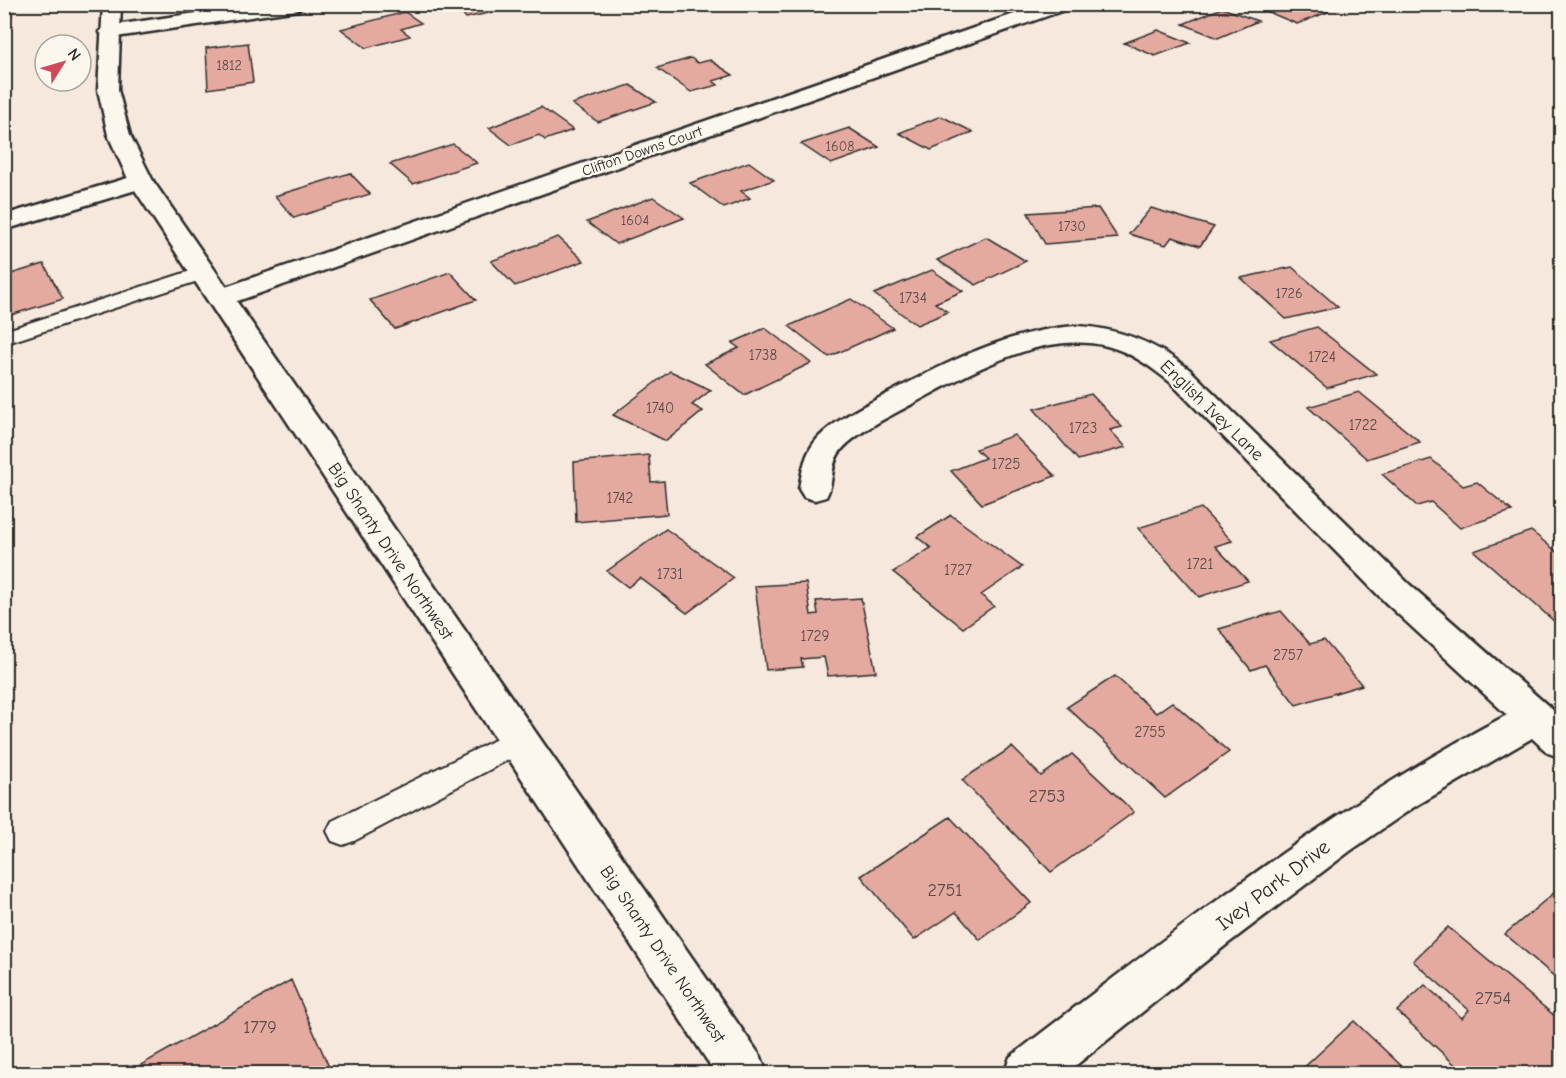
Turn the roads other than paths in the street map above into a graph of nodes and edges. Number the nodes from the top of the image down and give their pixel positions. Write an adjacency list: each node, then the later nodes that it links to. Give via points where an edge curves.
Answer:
1 (112, 4): 4 (street, Big Shanty Drive Northwest)
2 (298, 4): 4 (street)
3 (1063, 4): 7 (street, Clifton Downs Court)
4 (109, 32): 5 (street, Big Shanty Drive Northwest, via 108,90 119,135)
5 (141, 181): 6 (street); 7 (street, Big Shanty Drive Northwest)
6 (4, 223)
7 (212, 286): 8 (lane); 11 (street, Big Shanty Drive Northwest)
8 (4, 338)
9 (815, 489): 10 (street, English Ivey Lane, via 819,462 829,445 852,427 911,395 1007,349 1051,337 1083,334 1118,339 1161,360 1180,376 1398,594)
10 (1548, 731): 14 (street, Ivey Park Drive, via 1429,775 1334,838)
11 (519, 740): 12 (lane); 13 (street, Big Shanty Drive Northwest)
12 (343, 831)
13 (744, 1074)
14 (1027, 1074)

